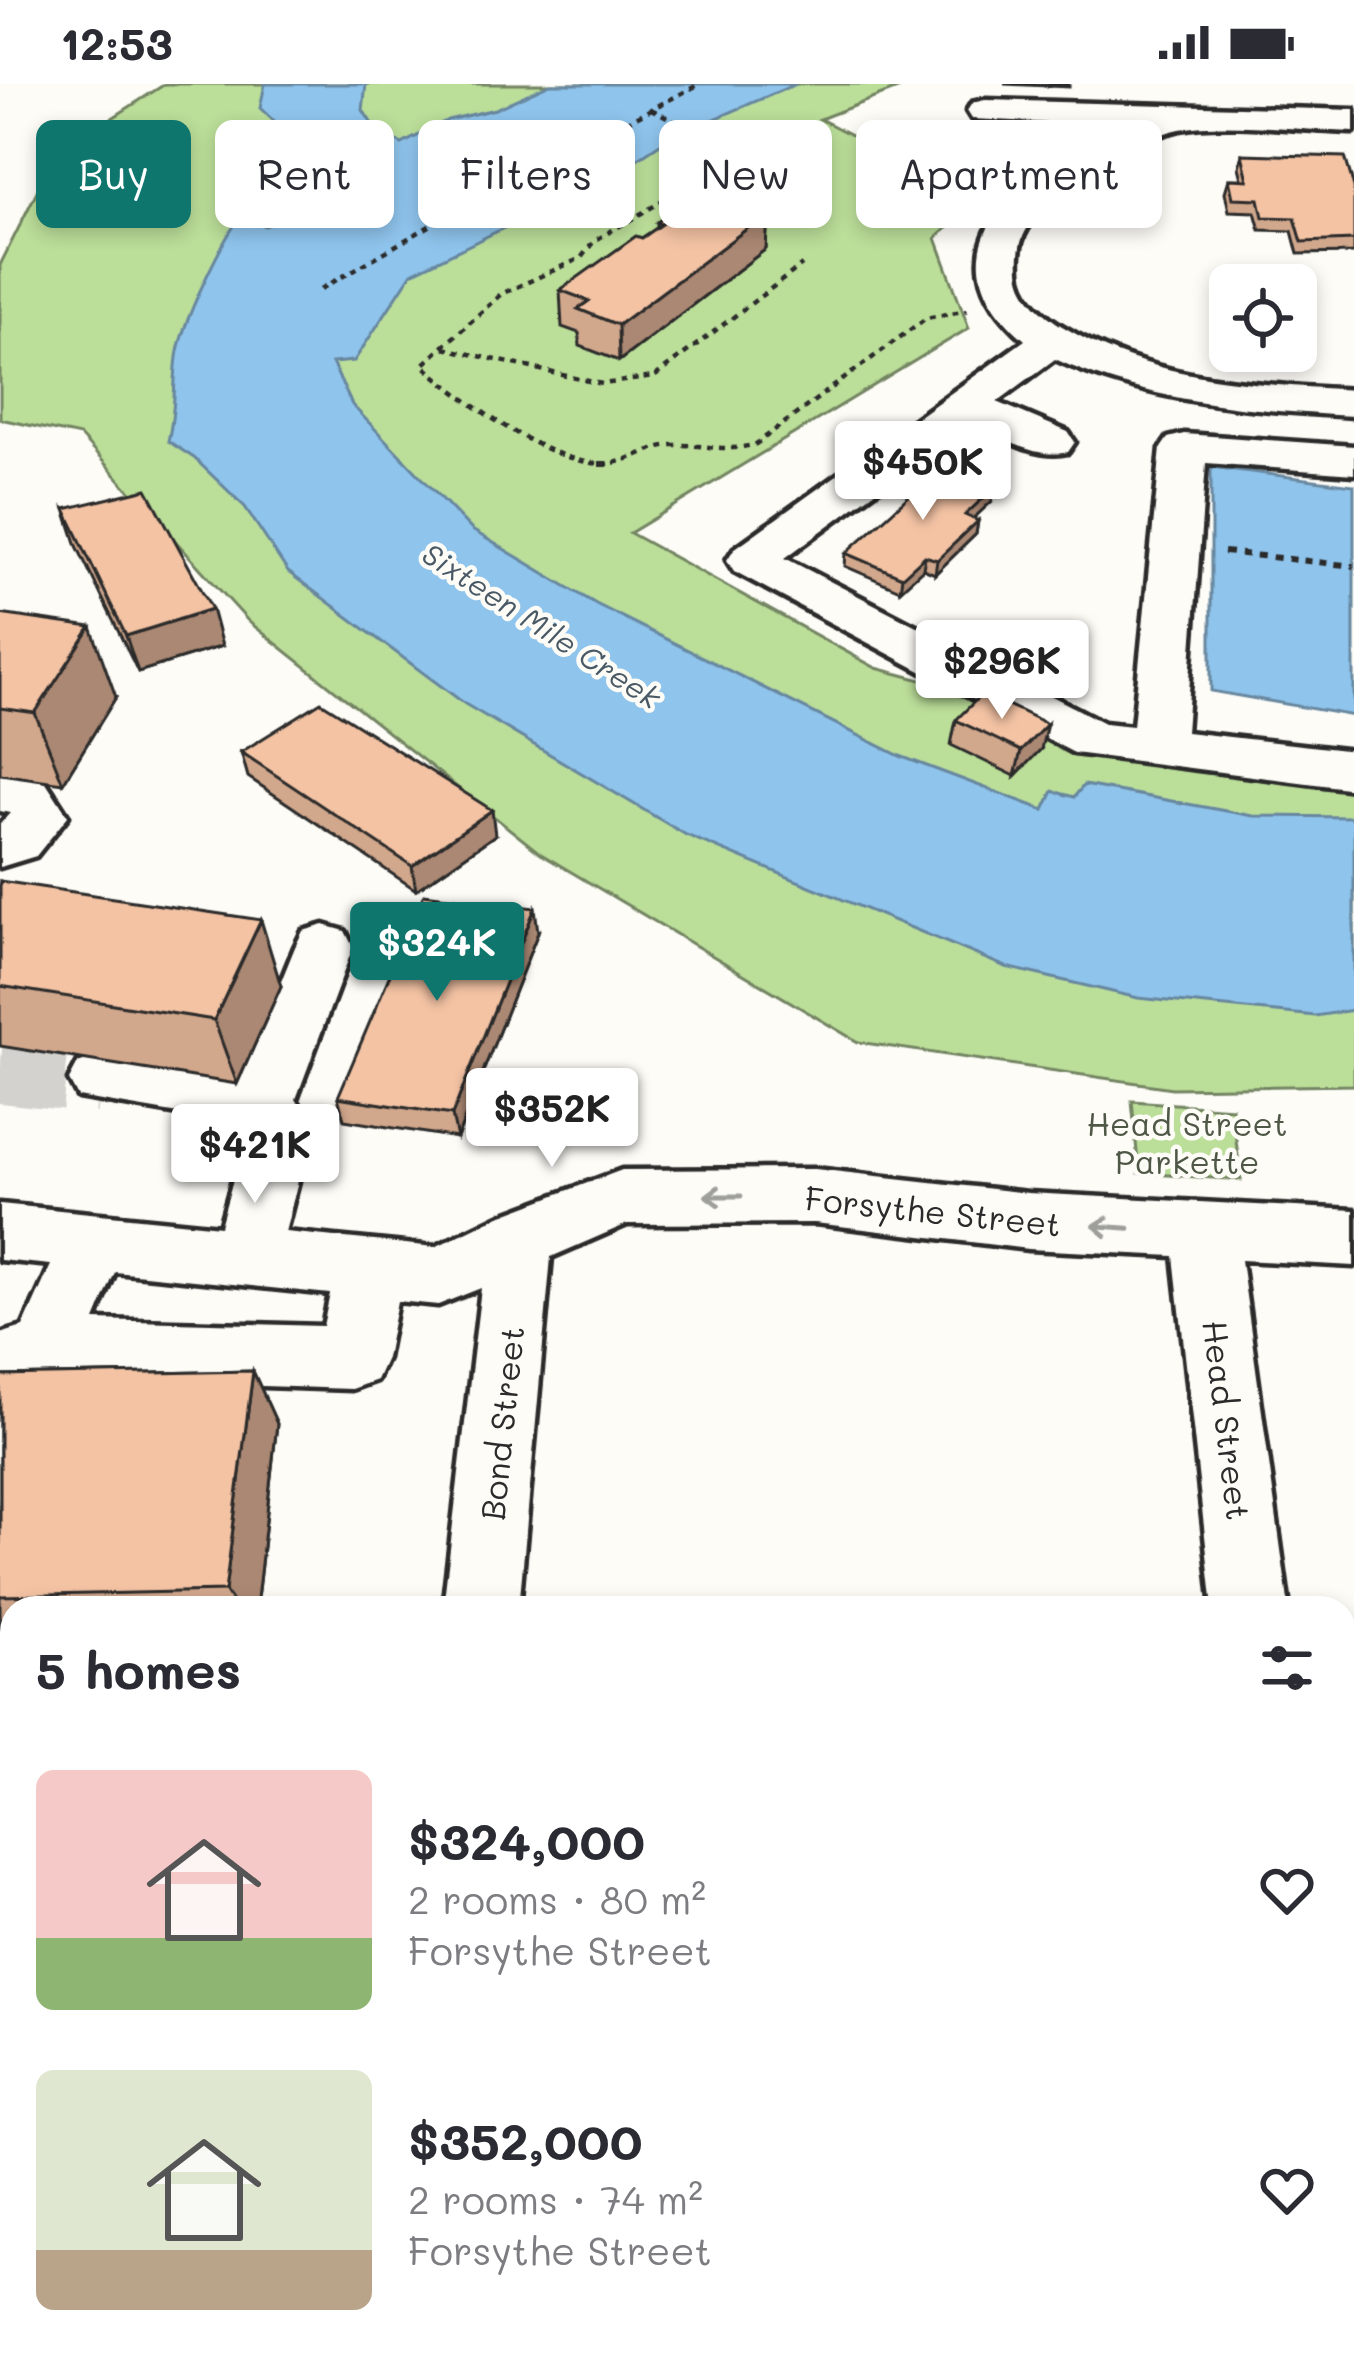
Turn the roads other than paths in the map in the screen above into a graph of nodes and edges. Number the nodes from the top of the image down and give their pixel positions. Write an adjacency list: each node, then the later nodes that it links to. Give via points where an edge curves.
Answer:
1 (985, 112): 2 (street)
2 (1192, 116): 3 (street); 4 (street, via 1141,129 1013,214 993,259 994,278 1008,303)
3 (1354, 121)
4 (1054, 339): 5 (street, via 1168,385); 6 (street)
5 (1354, 403)
6 (964, 404): 7 (street); 9 (street, via 752,560 1093,740)
7 (1052, 442)
8 (1354, 460): 9 (street, via 1184,448)
9 (1158, 747): 10 (street)
10 (1354, 770)
11 (0, 792): 12 (street, via 26,795 40,816)
12 (0, 847)
13 (324, 947): 15 (street)
14 (100, 1080): 15 (street)
15 (263, 1103): 21 (street, via 280,1126)
16 (0, 1232): 20 (street, Forsythe Street)
17 (1204, 1233): 18 (street, Forsythe Street, one-way to 18, via 815,1196 622,1197); 19 (street, Forsythe Street); 25 (street, Head Street)
18 (520, 1237): 22 (street, Forsythe Street, via 438,1276); 24 (street, Bond Street)
19 (1354, 1238)
20 (95, 1241): 21 (street, Forsythe Street); 23 (street)
21 (244, 1256): 22 (street, Forsythe Street)
22 (369, 1269): 23 (street, via 351,1358)
23 (24, 1357)
24 (482, 1596)
25 (1249, 1596)

